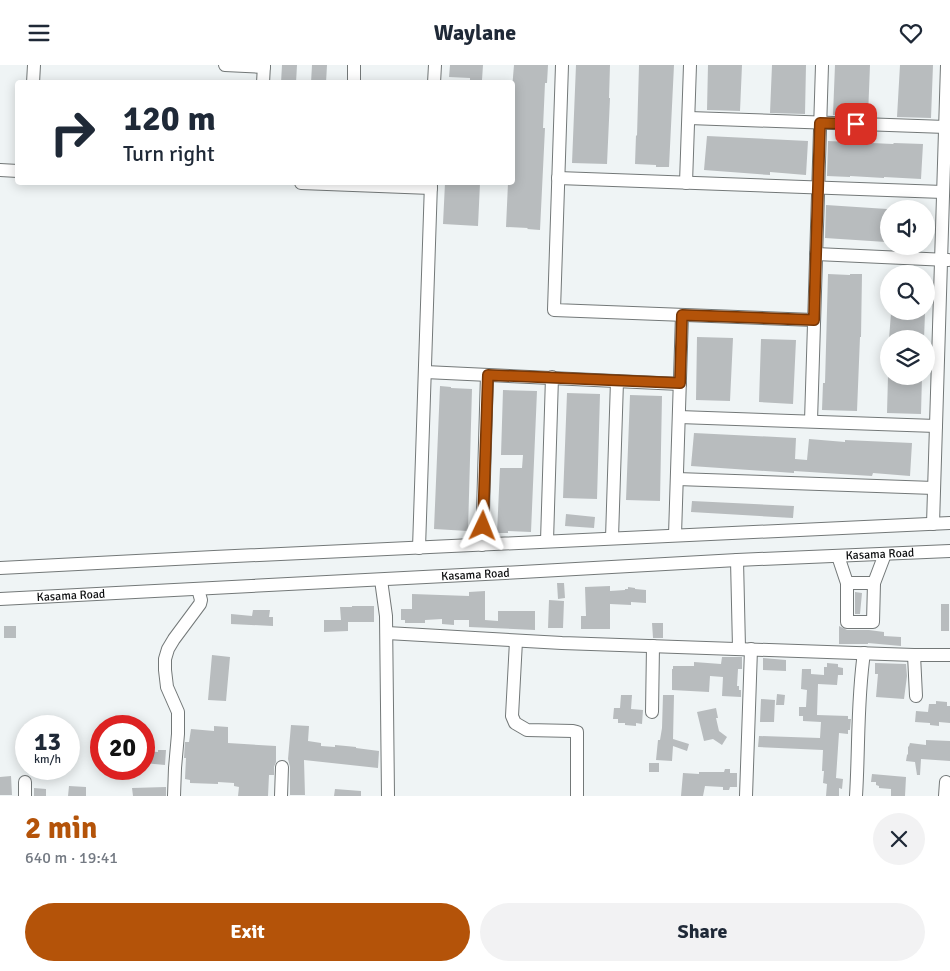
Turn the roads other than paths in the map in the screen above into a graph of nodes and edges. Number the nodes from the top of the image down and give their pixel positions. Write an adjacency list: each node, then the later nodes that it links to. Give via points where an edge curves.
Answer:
1 (34, 65): 10 (street)
2 (225, 65): 9 (street)
3 (354, 65): 12 (street)
4 (435, 65): 13 (street)
5 (562, 65): 19 (street)
6 (690, 65): 14 (street)
7 (822, 65): 15 (street)
8 (948, 65): 16 (street)
9 (264, 66): 11 (street)
10 (33, 80)
11 (263, 80)
12 (354, 80)
13 (434, 80)
14 (689, 118): 15 (street); 20 (street)
15 (820, 123): 16 (street); 22 (street)
16 (946, 127): 23 (street)
17 (0, 171): 18 (street)
18 (15, 171)
19 (558, 178): 20 (street); 26 (street, via 554,310)
20 (686, 183): 22 (street)
21 (431, 185): 28 (street)
22 (818, 188): 23 (street); 24 (street)
23 (943, 193): 25 (street)
24 (816, 254): 25 (street); 27 (street)
25 (946, 260): 35 (street)
26 (682, 315): 27 (street); 32 (street)
27 (814, 320): 34 (street)
28 (425, 372): 29 (street); 44 (street)
29 (488, 375): 30 (street); 43 (street)
30 (552, 377): 31 (street); 42 (street)
31 (617, 381): 32 (street); 41 (street)
32 (680, 383): 33 (street)
33 (679, 417): 34 (street); 36 (street)
34 (811, 421): 35 (street)
35 (936, 426): 37 (street)
36 (677, 479): 37 (street); 40 (street)
37 (934, 488): 39 (street)
38 (950, 523): 39 (street)
39 (933, 524): 40 (street)
40 (675, 535): 41 (street)
41 (612, 538): 42 (street)
42 (547, 541): 43 (street)
43 (482, 545): 44 (street)
44 (419, 548): 49 (street)
45 (950, 551): 46 (street, Kasama Road)
46 (885, 554): 47 (street, Kasama Road); 52 (street)
47 (838, 556): 48 (street, Kasama Road); 51 (street)
48 (737, 560): 50 (street, Kasama Road); 58 (street)
49 (0, 568)
50 (381, 579): 53 (street, Kasama Road, via 230,593); 55 (street)
51 (847, 583): 52 (street); 52 (street, via 847,623 873,622)
52 (874, 583)
53 (198, 589): 54 (street, Kasama Road); 68 (street, via 200,604 174,639 165,659 167,687 178,712)
54 (0, 599)
55 (386, 633): 56 (street); 70 (street)
56 (516, 641): 57 (street); 71 (street, via 512,716 515,723 527,730 577,733)
57 (653, 646): 58 (street); 63 (street)
58 (745, 649): 59 (street); 72 (street)
59 (864, 653): 60 (street); 73 (street)
60 (914, 655): 61 (street); 62 (street)
61 (950, 655)
62 (916, 696)
63 (652, 712)
64 (282, 767): 69 (street)
65 (25, 782): 67 (street)
66 (946, 782): 74 (street)
67 (25, 796)
68 (174, 796)
69 (281, 796)
70 (388, 796)
71 (578, 796)
72 (746, 796)
73 (856, 796)
74 (945, 796)

